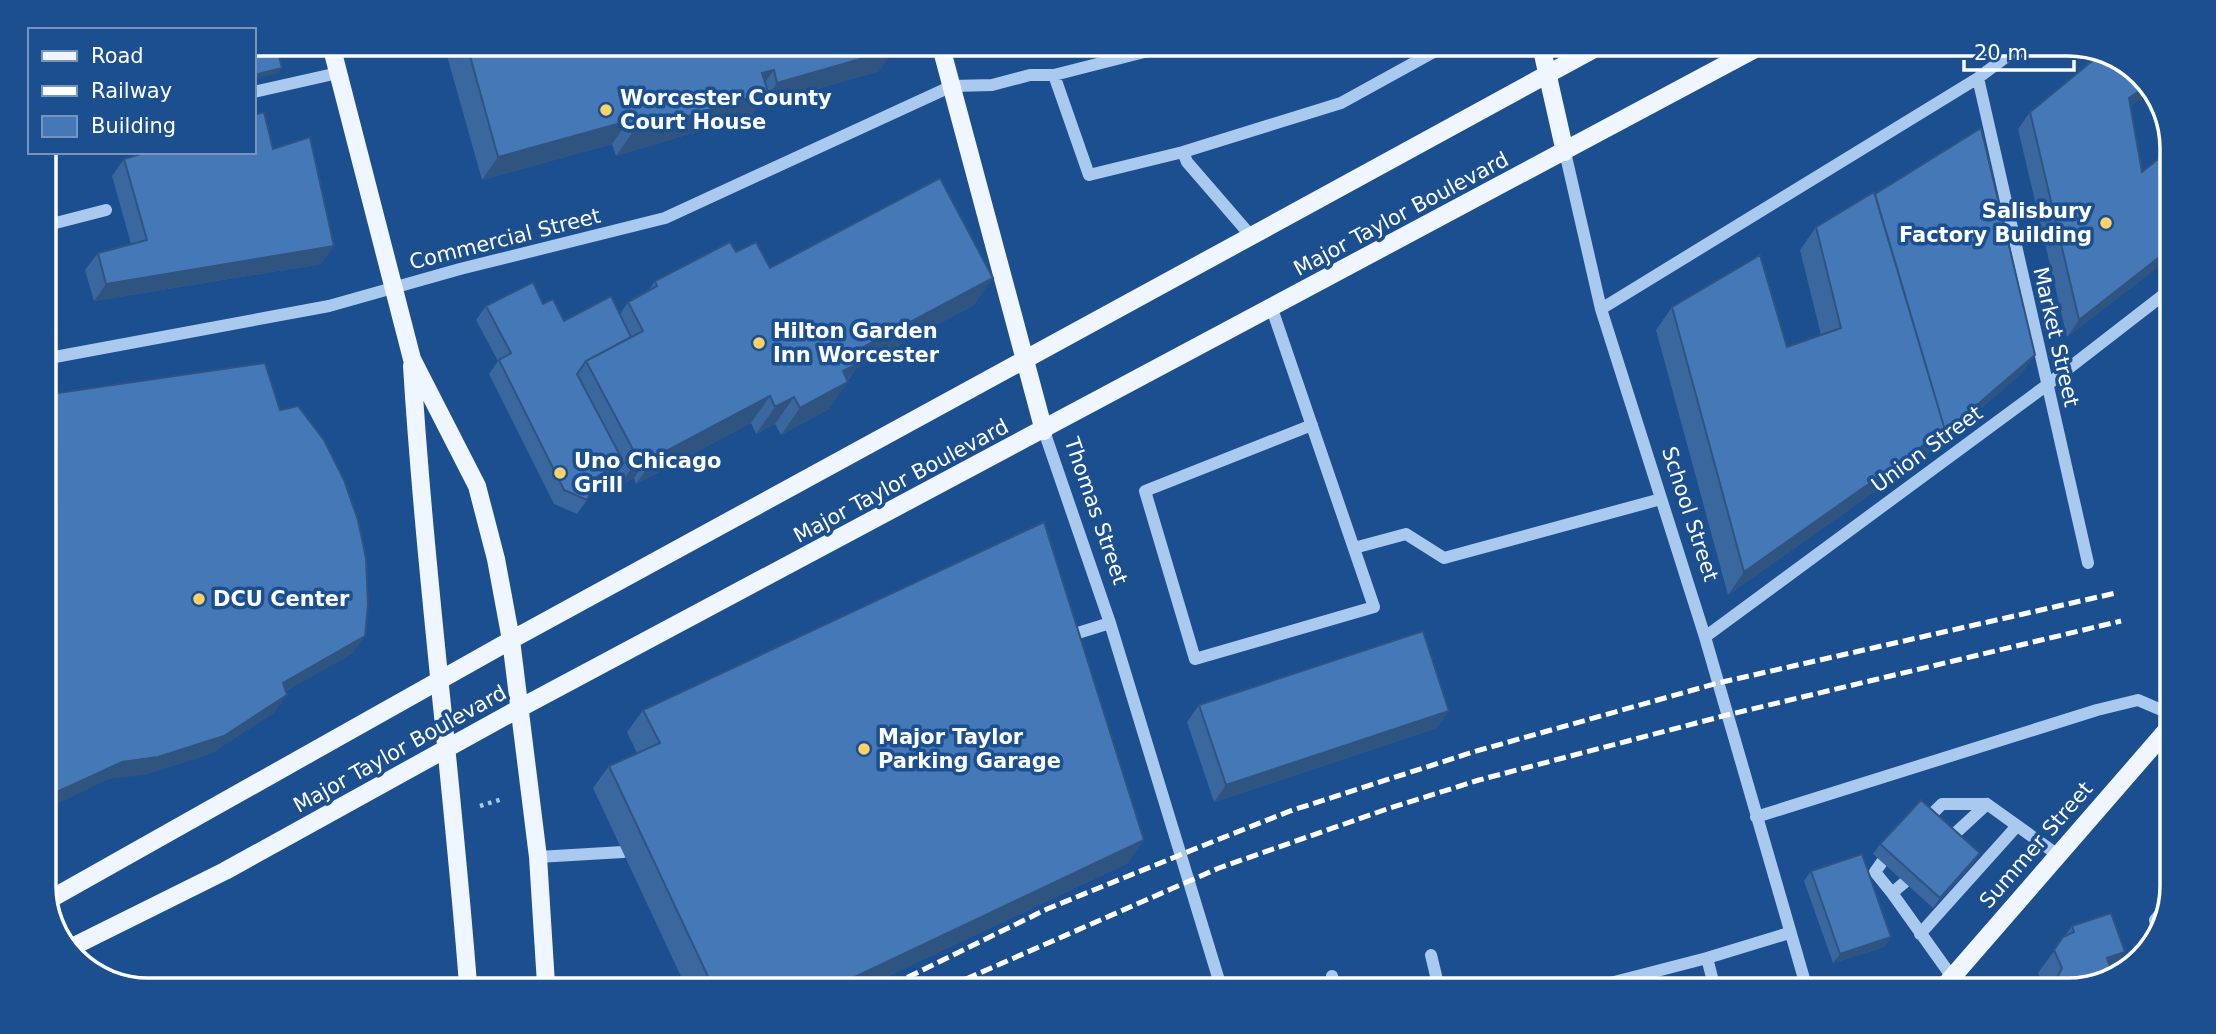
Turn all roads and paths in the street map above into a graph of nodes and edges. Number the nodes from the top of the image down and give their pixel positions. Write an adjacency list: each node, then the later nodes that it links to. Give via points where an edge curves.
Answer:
1 (334, 56): 9 (main road)
2 (944, 56): 13 (main road, Thomas Street)
3 (1129, 56): 11 (street)
4 (1426, 56): 15 (street, via 1341,103)
5 (1544, 56): 10 (main road, School Street)
6 (1581, 56): 10 (main road, Major Taylor Boulevard)
7 (1742, 56): 16 (main road, Major Taylor Boulevard)
8 (2007, 56): 12 (street)
9 (338, 73): 14 (street); 20 (main road)
10 (1548, 73): 16 (main road, School Street); 19 (main road, Major Taylor Boulevard)
11 (1054, 75): 13 (street); 15 (street, via 1089,175)
12 (1978, 78): 23 (street); 27 (street, Market Street)
13 (952, 86): 20 (street, Commercial Street, via 665,218); 26 (main road, Thomas Street)
14 (256, 92)
15 (1183, 152): 19 (street)
16 (1565, 152): 22 (main road, Major Taylor Boulevard); 23 (street, School Street)
17 (106, 210): 18 (street)
18 (56, 223)
19 (1251, 236): 26 (main road, Major Taylor Boulevard)
20 (392, 288): 24 (street, Commercial Street, via 329,306); 25 (main road)
21 (2160, 298): 27 (street, Union Street)
22 (1272, 309): 28 (street); 29 (main road, Major Taylor Boulevard)
23 (1601, 309): 30 (street, School Street)
24 (56, 357)
25 (412, 359): 36 (main road, via 477,486); 37 (main road)
26 (1024, 362): 29 (main road, Thomas Street); 36 (main road, Major Taylor Boulevard)
27 (2047, 385): 32 (street, Market Street); 34 (street, Union Street)
28 (1312, 425): 31 (street); 31 (street, via 1144,491 1195,659 1374,607)
29 (1044, 431): 33 (street, Thomas Street); 38 (main road, Major Taylor Boulevard)
30 (1661, 499): 31 (street, via 1444,558 1406,534); 34 (street, School Street)
31 (1354, 548)
32 (2088, 563)
33 (1110, 623): 35 (street); 63 (street, Thomas Street)
34 (1705, 637): 45 (street, School Street)
35 (1058, 639)
36 (511, 640): 37 (main road, Major Taylor Boulevard); 38 (main road)
37 (439, 680): 41 (main road); 55 (main road, Major Taylor Boulevard)
38 (520, 708): 41 (main road, Major Taylor Boulevard); 51 (main road)
39 (2160, 709): 45 (street, via 2138,700 2097,710)
40 (2160, 738): 50 (main road, Summer Street)
41 (447, 750): 58 (main road, Major Taylor Boulevard); 61 (main road)
42 (503, 799): 44 (path)
43 (1987, 804): 46 (street, via 1942,804); 47 (street); 48 (street)
44 (480, 806)
45 (1756, 817): 56 (street, School Street)
46 (1926, 820)
47 (2016, 827): 50 (street); 57 (street)
48 (1948, 840)
49 (623, 852): 51 (street)
50 (2058, 855): 69 (main road, Summer Street)
51 (538, 857): 62 (main road)
52 (1882, 862): 54 (street, via 1875,872)
53 (1905, 883): 54 (street)
54 (1892, 893): 57 (street)
55 (57, 896)
56 (1789, 933): 60 (street); 67 (street, School Street)
57 (1920, 934): 68 (street)
58 (78, 945)
59 (1431, 955): 64 (street)
60 (1707, 958): 65 (street); 66 (street)
61 (467, 978)
62 (546, 978)
63 (1218, 978)
64 (1437, 978)
65 (1630, 978)
66 (1712, 978)
67 (1803, 978)
68 (1943, 978)
69 (1950, 978)

